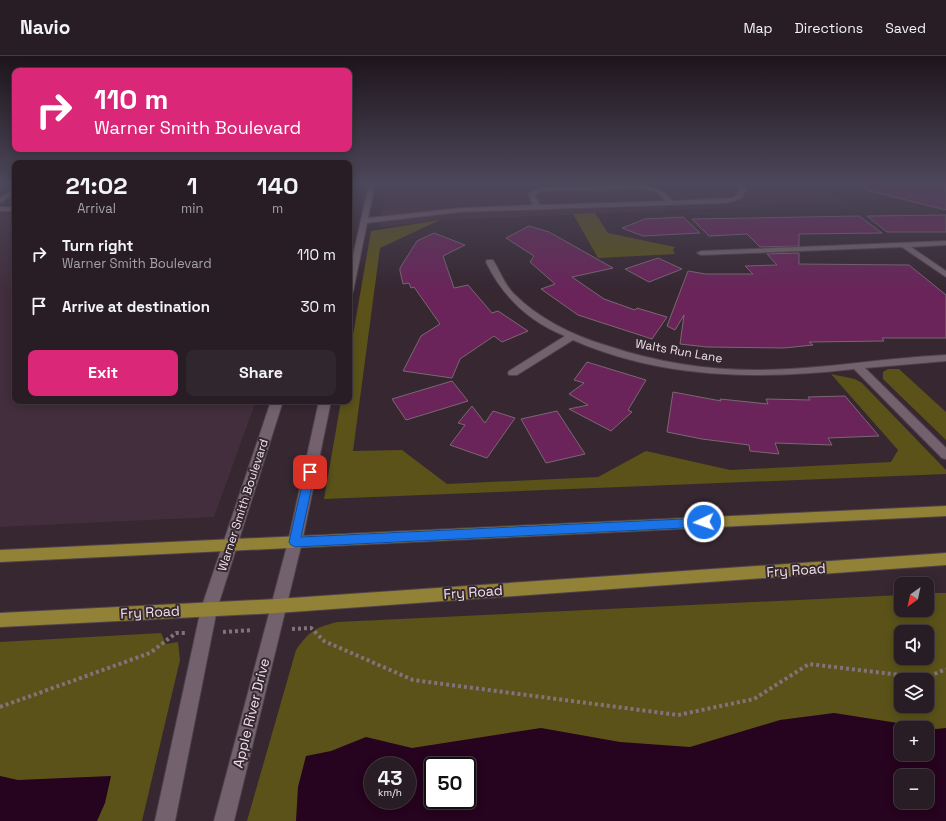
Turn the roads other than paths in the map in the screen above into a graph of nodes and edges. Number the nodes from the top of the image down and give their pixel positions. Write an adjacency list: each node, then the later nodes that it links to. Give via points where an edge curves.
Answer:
1 (375, 220): 2 (street)
2 (364, 221): 8 (street)
3 (946, 243): 4 (street)
4 (905, 246): 5 (street); 7 (street)
5 (701, 252)
6 (490, 262): 9 (street, Walts Run Lane, via 510,295 546,323)
7 (946, 275)
8 (352, 278)
9 (572, 336): 11 (street, Walts Run Lane, via 649,361 711,372 757,373); 12 (street)
10 (946, 358): 11 (street, Walts Run Lane)
11 (856, 365): 15 (street)
12 (513, 373)
13 (275, 404): 18 (street, Warner Smith Boulevard)
14 (324, 404): 17 (street)
15 (946, 455)
16 (946, 511): 17 (main road)
17 (295, 542): 18 (main road); 21 (street)
18 (231, 545): 19 (main road); 22 (street, Warner Smith Boulevard)
19 (0, 556)
20 (946, 559): 21 (main road, Fry Road)
21 (277, 606): 22 (main road, Fry Road); 25 (street, Apple River Drive)
22 (209, 609): 23 (main road, Fry Road); 24 (street)
23 (0, 620)
24 (166, 821)
25 (224, 821)

